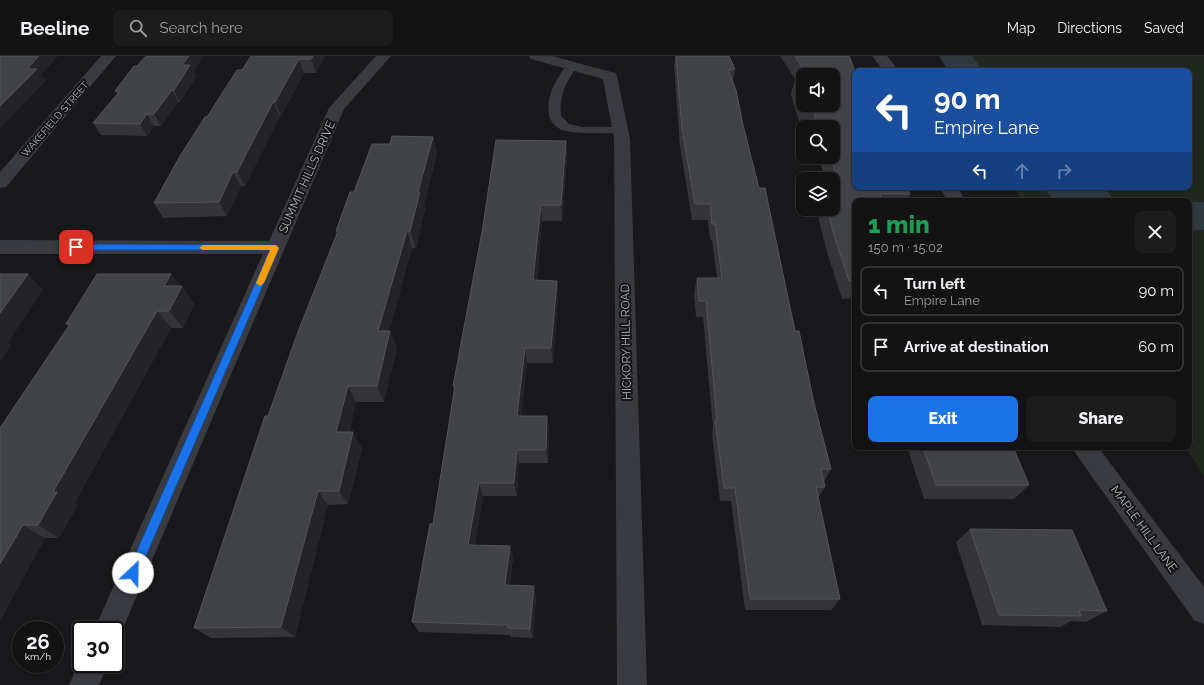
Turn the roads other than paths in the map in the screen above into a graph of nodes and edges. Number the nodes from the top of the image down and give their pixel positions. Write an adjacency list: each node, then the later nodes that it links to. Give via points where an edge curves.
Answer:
1 (109, 56): 8 (street, WAKEFIELD STREET)
2 (536, 56): 5 (street, HICKORY HILL ROAD)
3 (879, 56): 6 (street)
4 (385, 58): 10 (street, SUMMIT HILLS DRIVE, via 337,108)
5 (572, 66): 7 (street, HICKORY HILL ROAD, via 610,76); 7 (lane, via 560,81 556,91 553,105 555,117 565,127 582,130)
6 (889, 68)
7 (620, 130): 16 (street, HICKORY HILL ROAD)
8 (0, 183)
9 (0, 247): 10 (street)
10 (276, 248): 13 (street, SUMMIT HILLS DRIVE)
11 (1086, 450): 12 (street, MAPLE HILL LANE)
12 (1204, 610)
13 (112, 621)
14 (89, 673): 15 (street)
15 (84, 685)
16 (632, 685)

